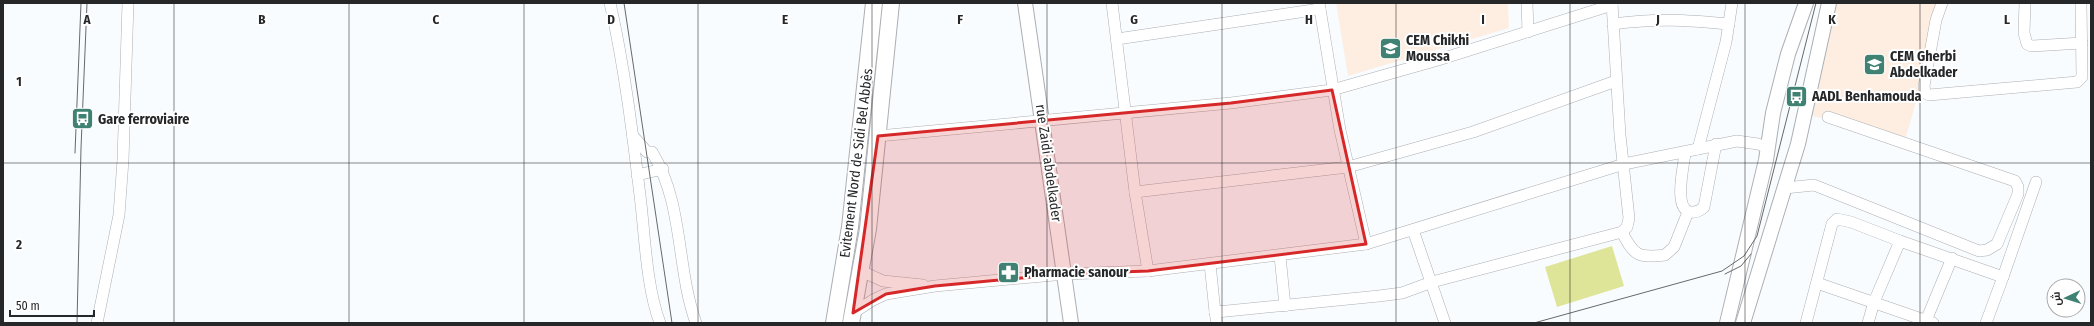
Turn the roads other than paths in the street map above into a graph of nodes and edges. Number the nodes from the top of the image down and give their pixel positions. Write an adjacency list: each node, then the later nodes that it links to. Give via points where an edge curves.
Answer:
1 (128, 3): 59 (street, via 119,215)
2 (610, 3): 26 (street)
3 (874, 3): 62 (highway, Evitement Nord de Sidi Bel Abbès, via 850,227)
4 (891, 3): 27 (highway, Evitement Nord de Sidi Bel Abbès)
5 (1025, 3): 25 (main road, rue Zaidi abdelkader)
6 (1112, 3): 19 (street)
7 (1527, 3): 18 (street)
8 (1732, 3): 17 (street)
9 (1806, 3): 29 (main road, via 1788,54 1773,113)
10 (1830, 3): 37 (main road, via 1798,144)
11 (1942, 3): 20 (street, via 1936,20 1924,86 1925,93 1929,95 2077,82 2082,77)
12 (2025, 3): 20 (street, via 2024,33 2028,44 2031,46)
13 (2081, 3): 20 (street)
14 (1612, 4): 16 (street); 18 (street)
15 (1320, 6): 19 (street); 22 (street)
16 (1613, 24): 17 (street, via 1644,19); 21 (street)
17 (1729, 24): 30 (street)
18 (1528, 32): 22 (street)
19 (1117, 39): 23 (street)
20 (2082, 43)
21 (1616, 82): 32 (street); 33 (street, via 1473,132)
22 (1332, 90): 23 (street, via 1231,103); 33 (street)
23 (1125, 112): 25 (street); 38 (street)
24 (1828, 117): 37 (street, via 2015,181 2018,194 1997,244 1979,251 1814,184)
25 (1042, 120): 27 (street); 49 (main road, rue Zaidi abdelkader)
26 (633, 136): 34 (street, via 647,152 652,152); 35 (street)
27 (878, 136): 47 (highway, Evitement Nord de Sidi Bel Abbès)
28 (1716, 144): 29 (street, via 1746,141); 30 (street); 39 (street, via 1704,207 1698,212)
29 (1768, 148): 66 (main road)
30 (1698, 149): 31 (street)
31 (1686, 153): 32 (street); 39 (street, via 1680,199 1683,208)
32 (1624, 164): 40 (street); 41 (street, via 1629,218 1627,227)
33 (1348, 167): 38 (street); 43 (street)
34 (663, 169): 35 (street); 61 (street, via 674,208 688,298)
35 (637, 175): 60 (street, via 646,251)
36 (2036, 182): 50 (street)
37 (1785, 188): 67 (main road)
38 (1135, 192): 48 (street)
39 (1688, 212): 41 (street, via 1674,247 1665,255 1636,254 1630,249)
40 (1413, 230): 43 (street); 51 (street)
41 (1622, 232): 51 (street)
42 (1900, 241): 45 (street); 52 (street, via 1837,219 1832,224); 54 (street)
43 (1366, 244): 44 (street)
44 (1280, 256): 46 (street); 55 (street)
45 (1952, 258): 50 (street); 58 (street)
46 (1210, 264): 48 (street); 56 (street)
47 (861, 271): 53 (street, via 883,281); 57 (highway, Evitement Nord de Sidi Bel Abbès)
48 (1148, 271): 49 (street)
49 (1065, 274): 53 (street); 63 (main road, rue Zaidi abdelkader)
50 (2003, 276): 70 (street)
51 (1432, 282): 55 (street, via 1402,293); 65 (street)
52 (1817, 283): 54 (street); 68 (street)
53 (935, 286): 57 (street, via 886,294 873,300)
54 (1874, 302): 58 (street); 69 (street)
55 (1285, 306): 56 (street)
56 (1215, 312): 64 (street)
57 (852, 318)
58 (1928, 322)
59 (97, 323)
60 (660, 323)
61 (696, 323)
62 (834, 323)
63 (1071, 323)
64 (1217, 323)
65 (1445, 323)
66 (1727, 323)
67 (1743, 323)
68 (1806, 323)
69 (1868, 323)
70 (1986, 323)

